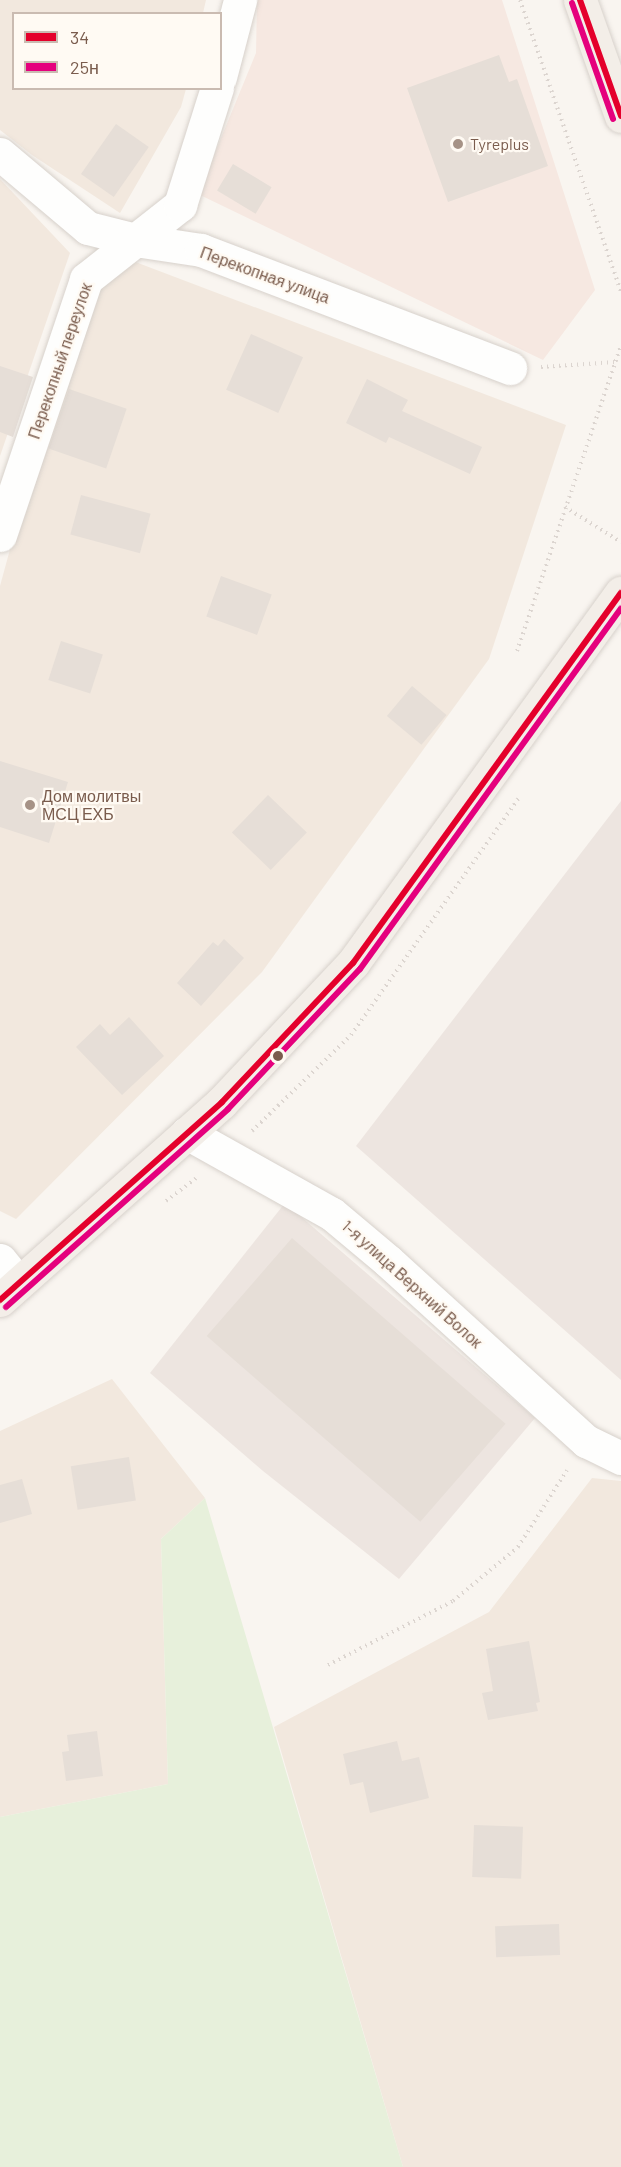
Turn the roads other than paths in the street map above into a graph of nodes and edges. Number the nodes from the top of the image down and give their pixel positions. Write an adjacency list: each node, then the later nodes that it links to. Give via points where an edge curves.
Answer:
1 (240, 0): 3 (street)
2 (584, 6): 5 (main road)
3 (222, 69)
4 (216, 90): 7 (street, Перекопный переулок, via 180,205)
5 (621, 117)
6 (0, 154): 7 (street, Перекопная улица, via 88,228)
7 (135, 240): 8 (street, Перекопная улица, via 201,249); 9 (street, Перекопный переулок, via 86,279)
8 (510, 368)
9 (0, 535)
10 (621, 593): 11 (main road, via 353,963 222,1102)
11 (187, 1133): 12 (main road); 13 (street, 1-я улица Верхний Волок, via 332,1214 586,1441)
12 (6, 1281)
13 (621, 1458)

